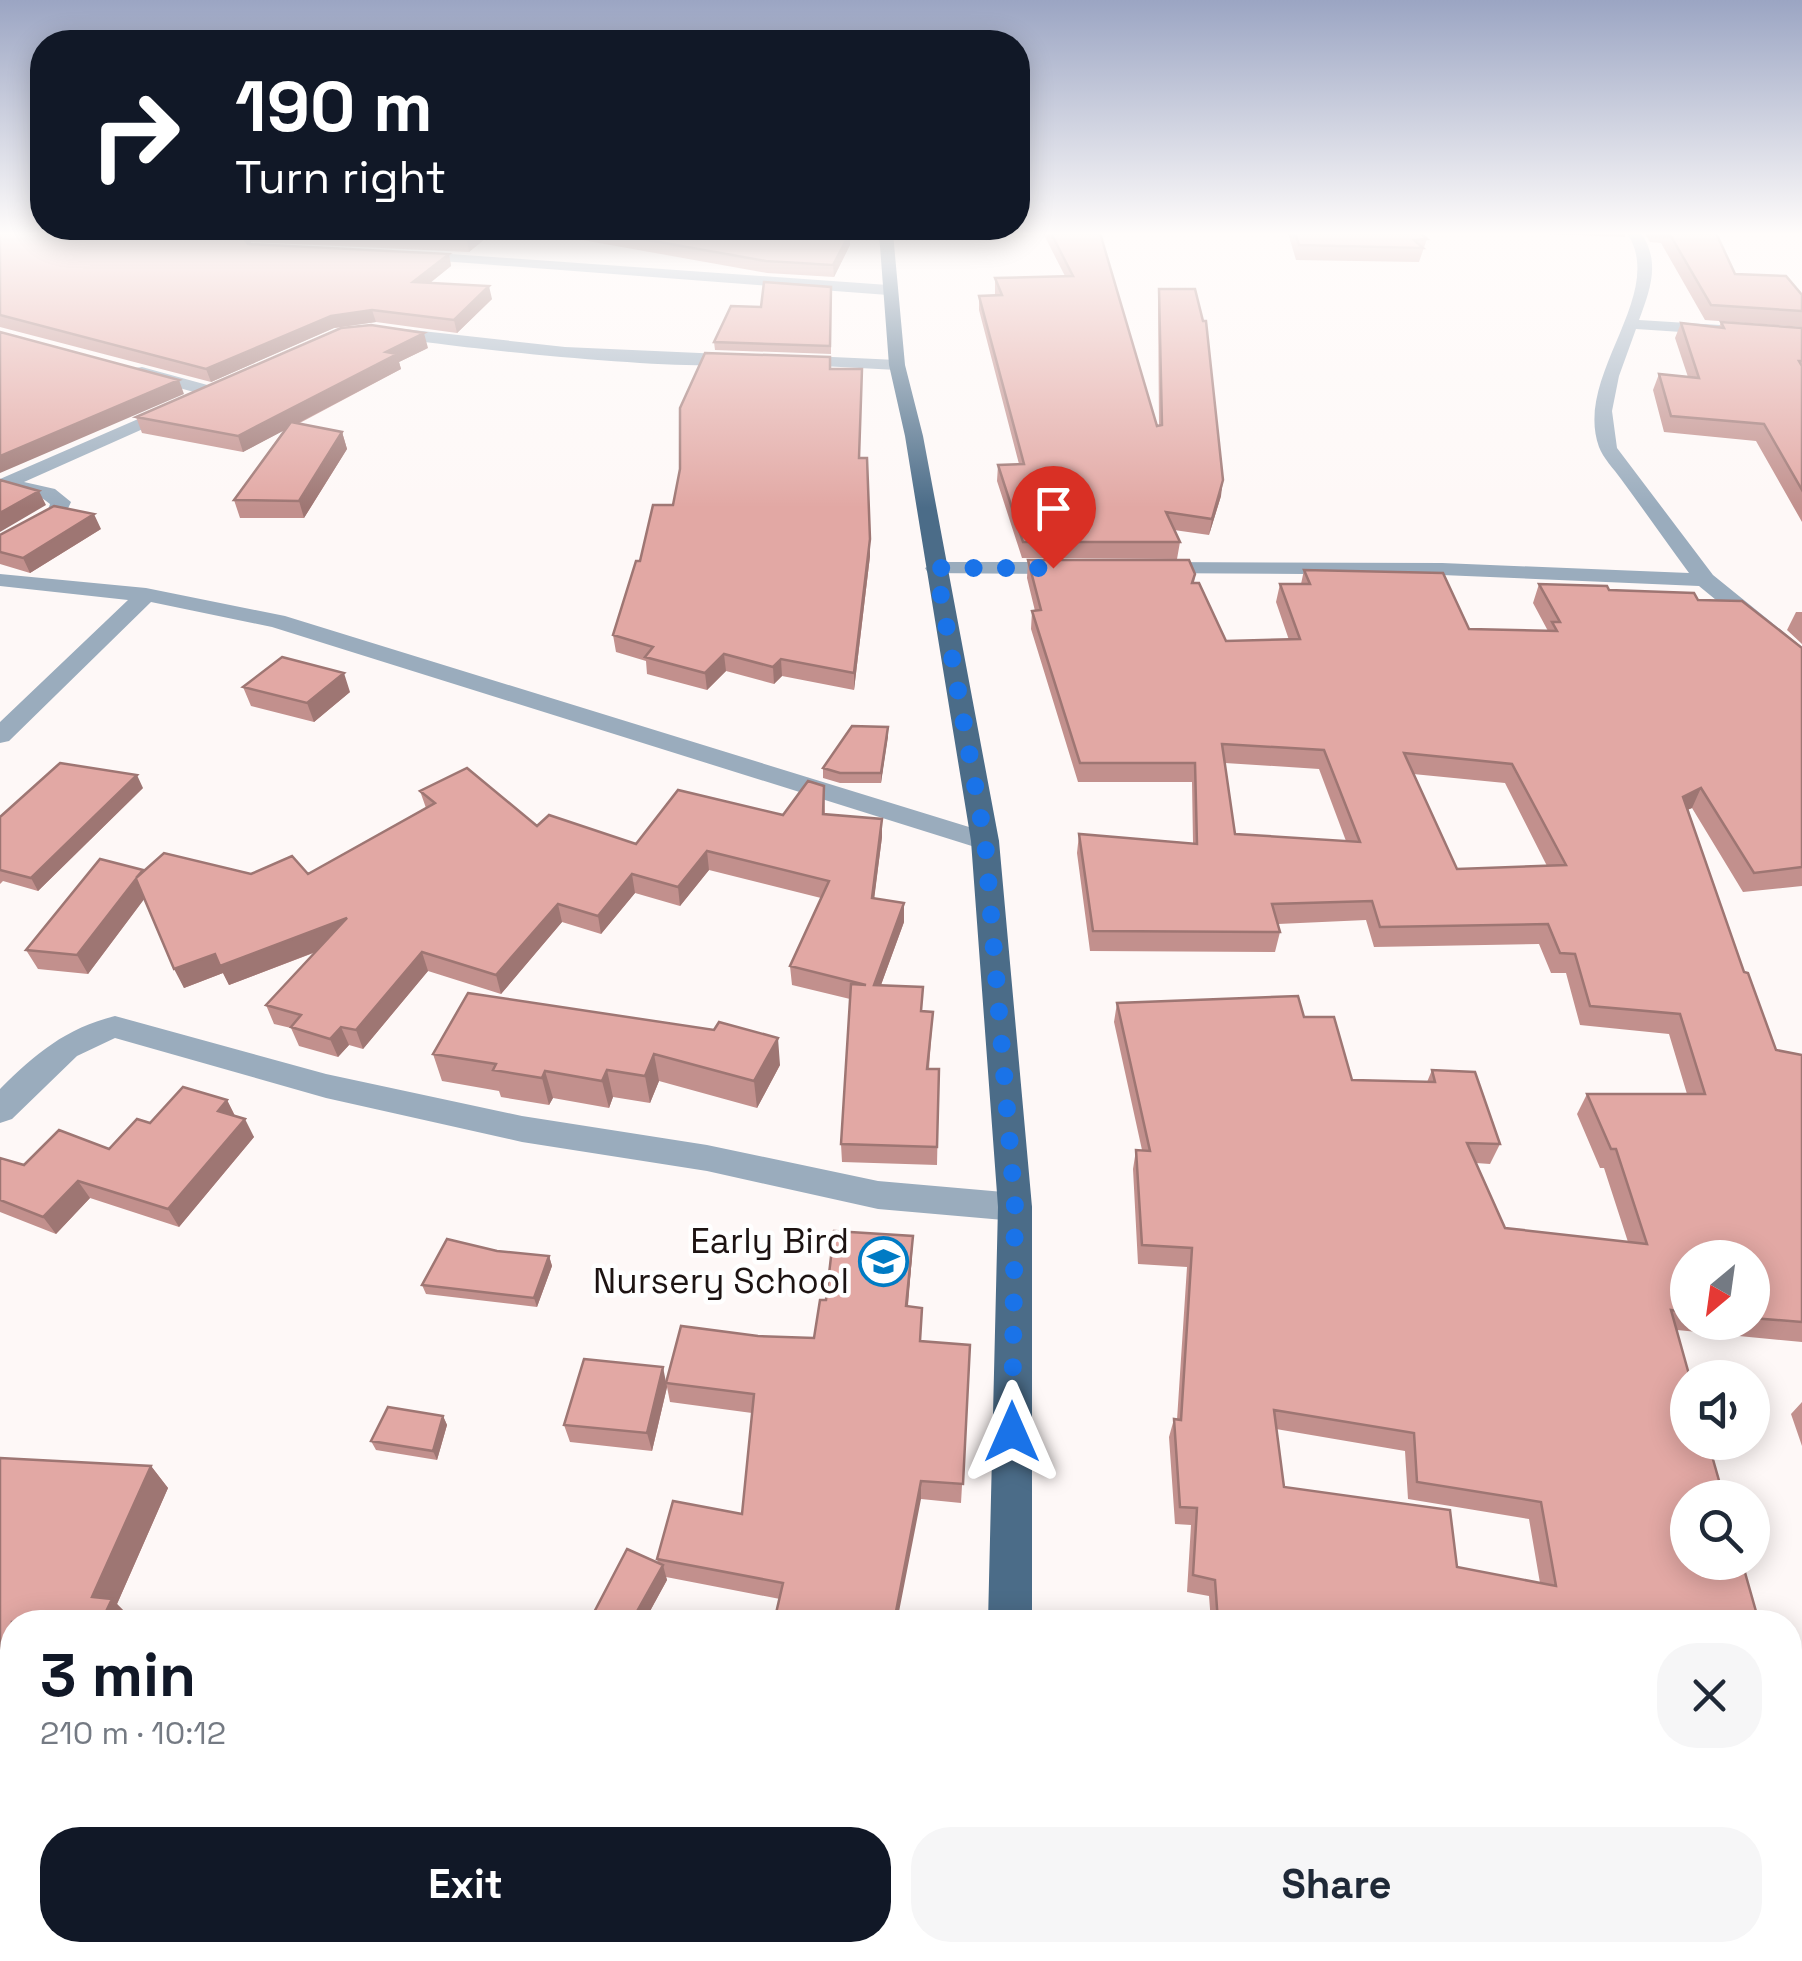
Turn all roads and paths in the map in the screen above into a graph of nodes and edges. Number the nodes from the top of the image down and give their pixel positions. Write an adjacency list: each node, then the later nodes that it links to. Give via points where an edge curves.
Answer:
1 (1632, 324): 16 (street, via 1618,347 1603,411 1608,448)
2 (892, 325): 6 (main road)
3 (1640, 325): 5 (street)
4 (375, 331): 6 (street, via 574,355)
5 (1802, 335)
6 (897, 364): 12 (main road)
7 (129, 369): 9 (street)
8 (256, 372): 9 (street)
9 (212, 392): 10 (street)
10 (2, 483): 11 (street, via 61,502 57,512)
11 (0, 544)
12 (936, 568): 13 (street); 20 (main road)
13 (1092, 568)
14 (1131, 568): 16 (street, via 1442,569)
15 (0, 580): 17 (street)
16 (1704, 580): 18 (street)
17 (146, 596): 19 (street); 20 (street, via 277,621)
18 (1802, 660)
19 (0, 736)
20 (985, 841): 22 (main road)
21 (0, 1110): 22 (street, via 70,1041 114,1027 326,1086 522,1129 707,1158 878,1195)
22 (1015, 1207): 23 (main road)
23 (1010, 1610)

